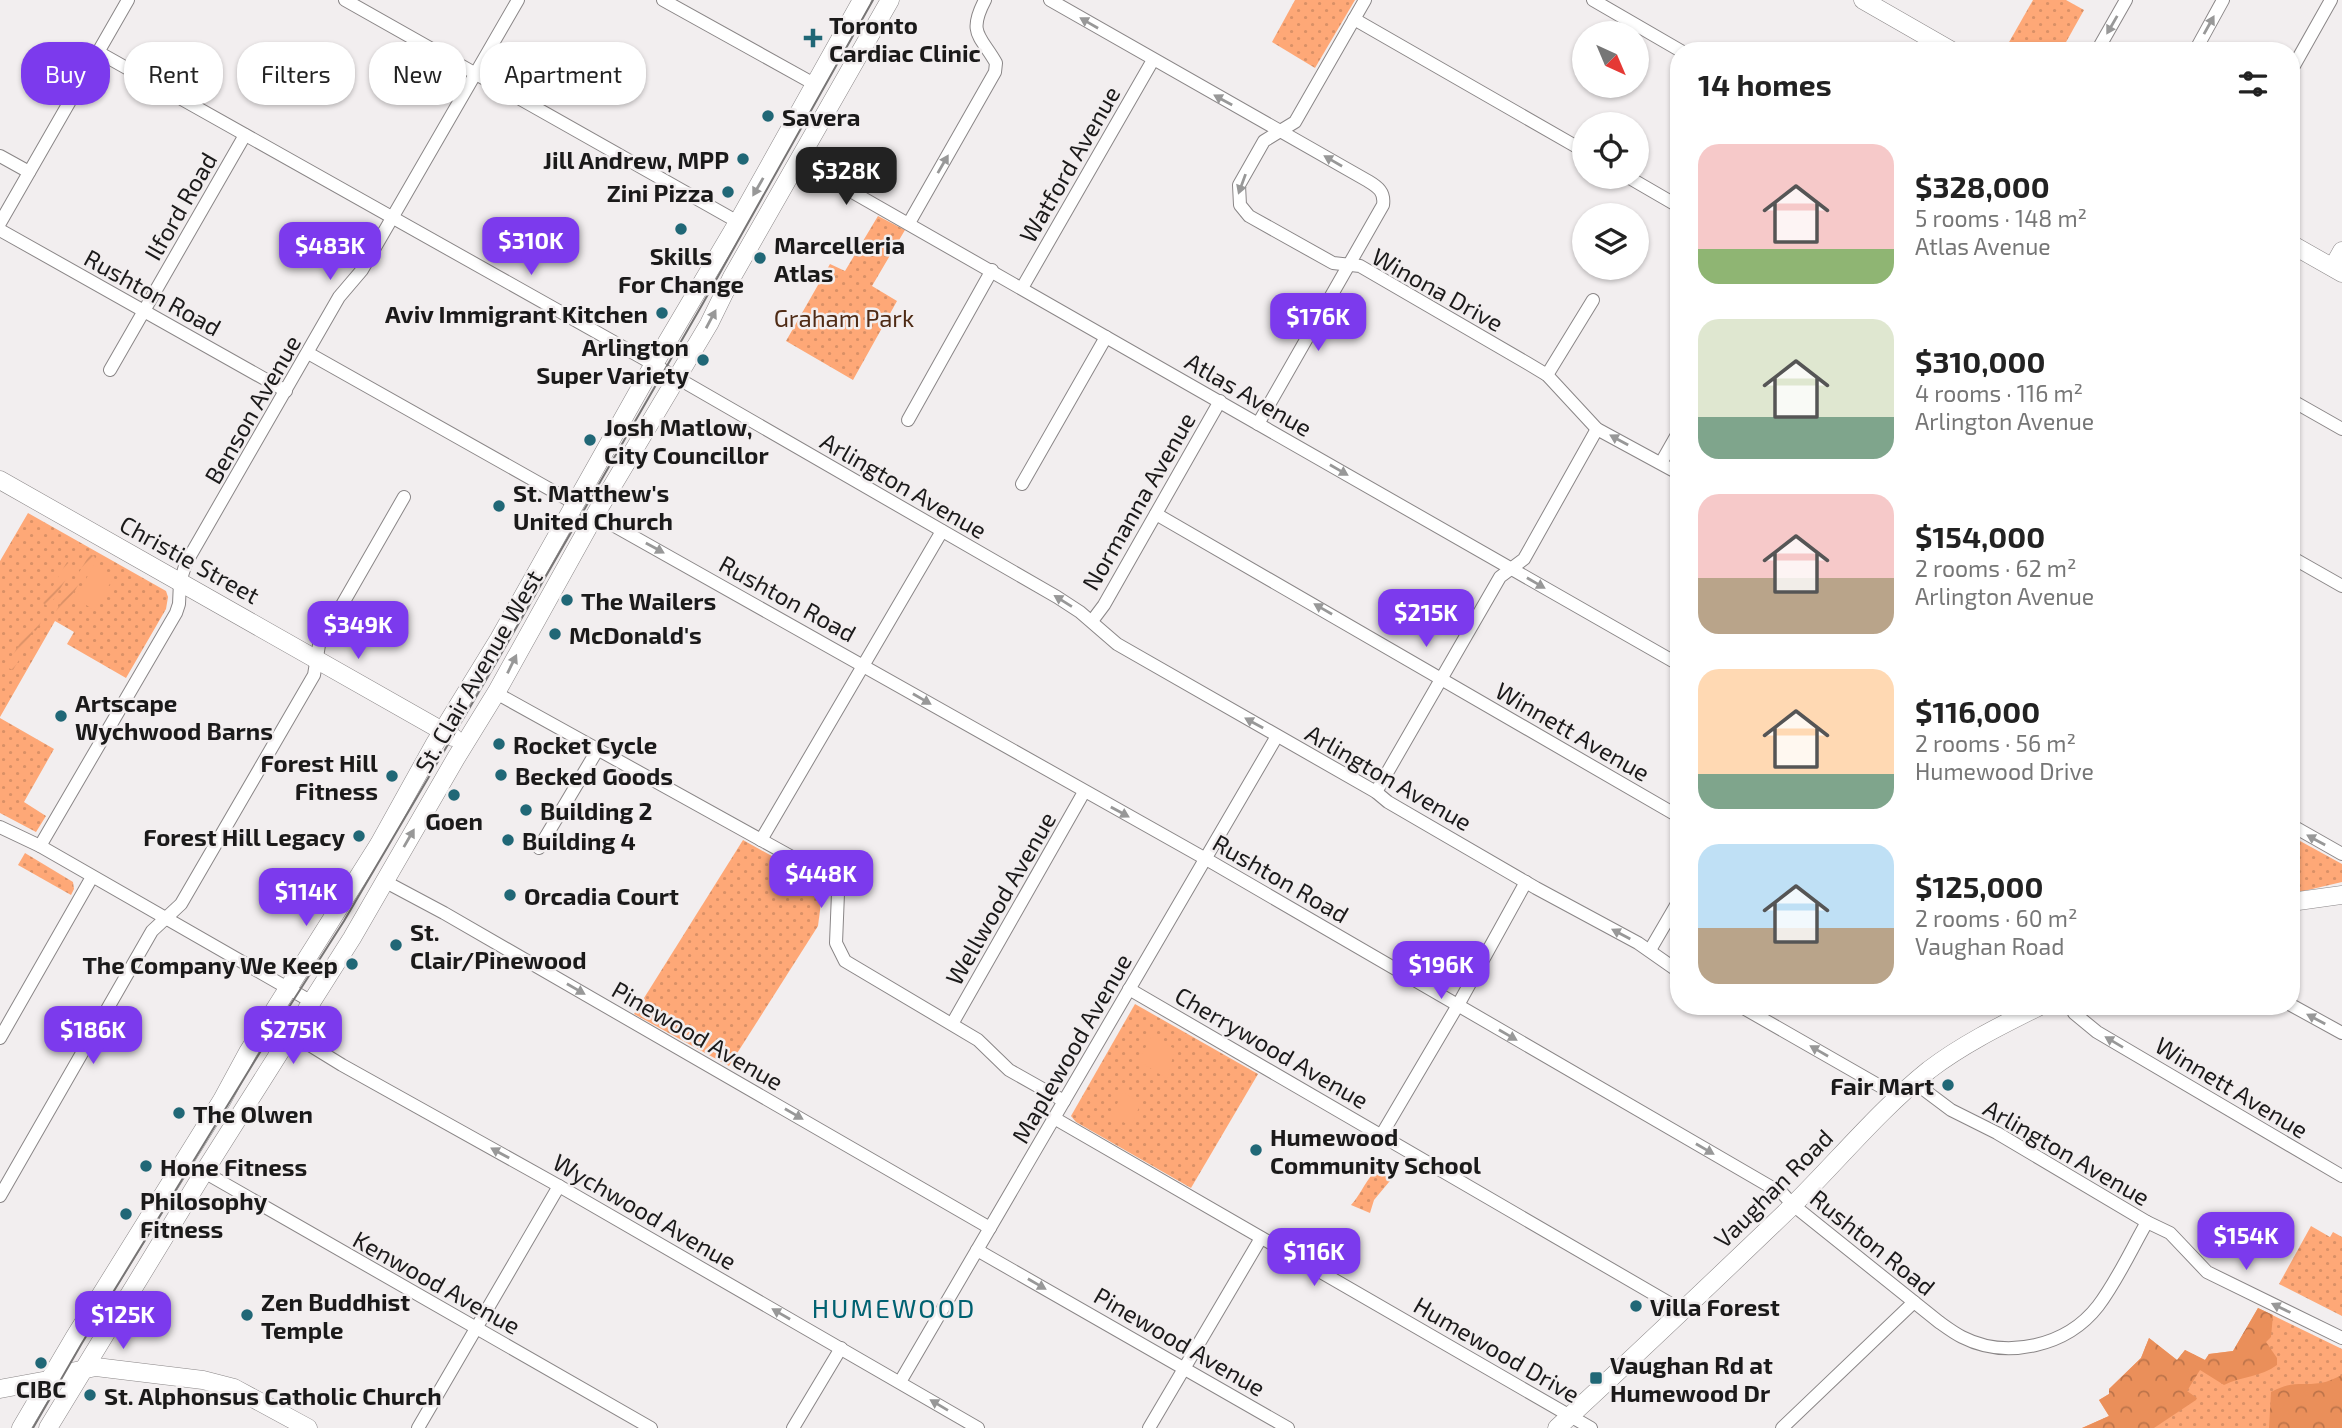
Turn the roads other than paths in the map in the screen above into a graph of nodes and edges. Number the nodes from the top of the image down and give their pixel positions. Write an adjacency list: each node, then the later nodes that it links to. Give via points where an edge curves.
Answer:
1 (128, 0): 16 (street)
2 (345, 0): 24 (street)
3 (518, 0): 24 (street, Benson Avenue)
4 (663, 0): 25 (street)
5 (862, 0): 25 (main road, St. Clair Avenue West)
6 (890, 0): 31 (main road, St. Clair Avenue West)
7 (985, 0): 38 (street, one-way to 7, via 995,72 996,63 976,32)
8 (1050, 0): 23 (street, Winona Drive, one-way to 8)
9 (1365, 0): 15 (street)
10 (1593, 0): 20 (street)
11 (1863, 0): 17 (main road)
12 (2126, 0): 18 (street, one-way to 18)
13 (2223, 0): 19 (street, one-way to 13)
14 (2331, 0): 21 (street)
15 (1354, 19): 27 (street, via 1295,122); 29 (street)
16 (104, 42)
17 (1936, 42)
18 (2103, 42)
19 (2200, 42)
20 (1670, 45)
21 (2300, 55)
22 (110, 59): 28 (street, Arlington Avenue)
23 (1153, 60): 27 (street, Winona Drive, one-way to 23); 45 (street, Watford Avenue)
24 (477, 75): 35 (street, Benson Avenue); 36 (street)
25 (816, 85): 36 (main road, St. Clair Avenue West, one-way to 36)
26 (68, 105): 32 (street)
27 (1280, 131): 42 (street, Winona Drive, one-way to 27, via 1383,205 1381,190); 42 (street, one-way to 42, via 1264,141 1245,175 1238,193 1240,205 1249,216 1333,263)
28 (245, 135): 35 (street, Arlington Avenue); 47 (street, Ilford Road)
29 (1572, 144)
30 (0, 156): 32 (street)
31 (798, 161): 38 (street, Atlas Avenue); 53 (main road, St. Clair Avenue West, one-way to 31)
32 (29, 172): 37 (street)
33 (1649, 189): 34 (street)
34 (1670, 201)
35 (392, 217): 49 (street, Benson Avenue); 50 (street, Arlington Avenue)
36 (738, 222): 50 (main road, St. Clair Avenue West)
37 (0, 223)
38 (909, 223): 43 (street, Atlas Avenue)
39 (0, 230): 47 (street, Rushton Road)
40 (2300, 249): 44 (main road)
41 (2342, 251): 44 (main road)
42 (1349, 265): 52 (street, Winona Drive, via 1360,266); 58 (street)
43 (992, 270): 45 (street, Atlas Avenue); 57 (street)
44 (2337, 270)
45 (1022, 288): 48 (street, Atlas Avenue)
46 (1593, 300): 52 (street)
47 (144, 310): 51 (street, Ilford Road); 54 (street, Rushton Road)
48 (1106, 337): 55 (street, Atlas Avenue); 65 (street)
49 (308, 352): 54 (street, Benson Avenue); 67 (street)
50 (654, 365): 53 (street, Arlington Avenue); 67 (main road, St. Clair Avenue West)
51 (110, 370)
52 (1548, 375): 59 (street, Winona Drive)
53 (676, 378): 69 (main road, St. Clair Avenue West); 70 (street, Arlington Avenue)
54 (286, 391): 73 (street, Benson Avenue, via 186,563)
55 (1220, 401): 58 (street, Atlas Avenue); 68 (street, Normanna Avenue)
56 (2300, 405): 60 (street)
57 (908, 419)
58 (1258, 424): 72 (street, Atlas Avenue, one-way to 72)
59 (1597, 429): 62 (street, Winona Drive, one-way to 59); 72 (street, via 1524,559)
60 (2342, 429)
61 (1670, 447): 62 (street)
62 (1661, 463): 63 (street, Winona Drive)
63 (1670, 468)
64 (0, 480): 73 (main road, Christie Street)
65 (1022, 484)
66 (404, 497): 76 (street, via 319,645)
67 (576, 503): 81 (main road, St. Clair Avenue West)
68 (1156, 514): 75 (street, Normanna Avenue); 79 (street, Winnett Avenue, one-way to 68)
69 (595, 515): 78 (street, Rushton Road, one-way to 78); 80 (main road, St. Clair Avenue West, one-way to 69)
70 (942, 531): 75 (street, Arlington Avenue, one-way to 70); 78 (street)
71 (2300, 562): 74 (street)
72 (1512, 569): 77 (street, Atlas Avenue, one-way to 77); 79 (street, via 1500,577)
73 (180, 582): 76 (main road, Christie Street); 91 (street, Benson Avenue, via 176,612)
74 (2342, 586)
75 (1092, 621): 82 (street, Arlington Avenue, one-way to 75, via 1118,644)
76 (317, 659): 81 (main road, Christie Street); 101 (street, via 314,675 181,904)
77 (1670, 659)
78 (863, 665): 85 (street, Rushton Road, one-way to 85); 90 (street)
79 (1442, 677): 86 (street); 87 (street, Winnett Avenue)
80 (496, 693): 83 (main road, St. Clair Avenue West); 84 (street)
81 (443, 731): 83 (main road, Christie Street); 104 (main road, St. Clair Avenue West)
82 (1277, 736): 86 (street, Arlington Avenue); 94 (street, Maplewood Avenue)
83 (465, 744): 96 (main road, St. Clair Avenue West, one-way to 83)
84 (598, 749): 90 (street); 92 (street)
85 (1084, 792): 94 (street, Rushton Road, one-way to 94); 112 (street, Wellwood Avenue)
86 (1376, 792): 97 (street, Arlington Avenue)
87 (1670, 811)
88 (0, 827): 91 (street)
89 (2300, 830): 93 (street, one-way to 89)
90 (761, 840): 112 (street, via 836,885 836,943 845,961)
91 (40, 846): 95 (street)
92 (539, 848)
93 (2342, 854)
94 (1205, 859): 105 (street, Maplewood Avenue); 107 (street, Rushton Road)
95 (92, 877): 101 (street); 115 (street)
96 (384, 881): 106 (main road, St. Clair Avenue West); 127 (street, Pinewood Avenue, one-way to 127)
97 (1526, 882): 102 (street, Arlington Avenue, one-way to 97); 107 (street)
98 (2342, 895): 99 (main road)
99 (2300, 901)
100 (1670, 916): 102 (street)
101 (165, 918): 104 (street); 124 (street, via 152,931)
102 (1650, 950): 103 (street, Arlington Avenue)
103 (1670, 966)
104 (290, 988): 106 (street); 137 (main road, St. Clair Avenue West)
105 (1129, 989): 118 (street, Maplewood Avenue); 120 (street, Cherrywood Avenue)
106 (312, 1002): 114 (main road, St. Clair Avenue West)
107 (1458, 1005): 120 (street); 125 (street, Rushton Road, one-way to 125, via 1783,1194)
108 (2300, 1010): 113 (street, one-way to 108)
109 (1756, 1015): 117 (street, one-way to 109)
110 (2010, 1015): 116 (main road, Vaughan Road)
111 (2076, 1015): 122 (street, Winnett Avenue, one-way to 111, via 2097,1032)
112 (952, 1024): 118 (street, via 982,1043 1009,1070)
113 (2342, 1032)
114 (290, 1033): 121 (main road, St. Clair Avenue West); 123 (street, Wychwood Avenue, one-way to 114)
115 (0, 1038)
116 (1915, 1083): 117 (main road, Vaughan Road); 126 (street, Arlington Avenue, via 1951,1110)
117 (1899, 1097): 125 (main road, Vaughan Road)
118 (1064, 1101): 119 (street, Maplewood Avenue)
119 (1055, 1118): 127 (street, Maplewood Avenue); 128 (street, Humewood Drive)
120 (1382, 1134): 131 (street, Cherrywood Avenue)
121 (204, 1172): 132 (street, Kenwood Avenue); 136 (main road, St. Clair Avenue West)
122 (2342, 1176)
123 (559, 1186): 132 (street); 134 (street, Wychwood Avenue, one-way to 123)
124 (0, 1196)
125 (1793, 1205): 130 (street, Rushton Road); 131 (main road, Vaughan Road)
126 (2147, 1222): 130 (street, Rushton Road, via 2097,1307 2057,1339 2005,1349 1982,1344 1962,1337); 133 (street, Arlington Avenue, one-way to 126, via 2207,1272 2171,1233)
127 (990, 1228): 129 (street, Maplewood Avenue)
128 (1261, 1238): 135 (street); 140 (street, Humewood Drive)
129 (977, 1250): 135 (street, Pinewood Avenue, one-way to 135); 138 (street, Maplewood Avenue)
130 (1914, 1302): 152 (street)
131 (1683, 1311): 140 (main road, Vaughan Road)
132 (476, 1328): 144 (street); 145 (street, Kenwood Avenue)
133 (2342, 1338)
134 (841, 1348): 138 (street, Wychwood Avenue); 146 (street)
135 (1184, 1367): 148 (street); 149 (street, Pinewood Avenue)
136 (83, 1369): 137 (main road); 142 (main road, St. Clair Avenue West); 143 (main road, via 215,1381)
137 (48, 1380): 139 (main road); 141 (main road, St. Clair Avenue West)
138 (900, 1382): 147 (street, Wychwood Avenue, one-way to 138)
139 (0, 1389)
140 (1571, 1415): 150 (main road, Vaughan Road); 151 (street, Humewood Drive)
141 (21, 1428)
142 (48, 1428)
143 (308, 1428)
144 (418, 1428)
145 (651, 1428)
146 (793, 1428)
147 (978, 1428)
148 (1149, 1428)
149 (1288, 1428)
150 (1557, 1428)
151 (1591, 1428)
152 (1782, 1428)

